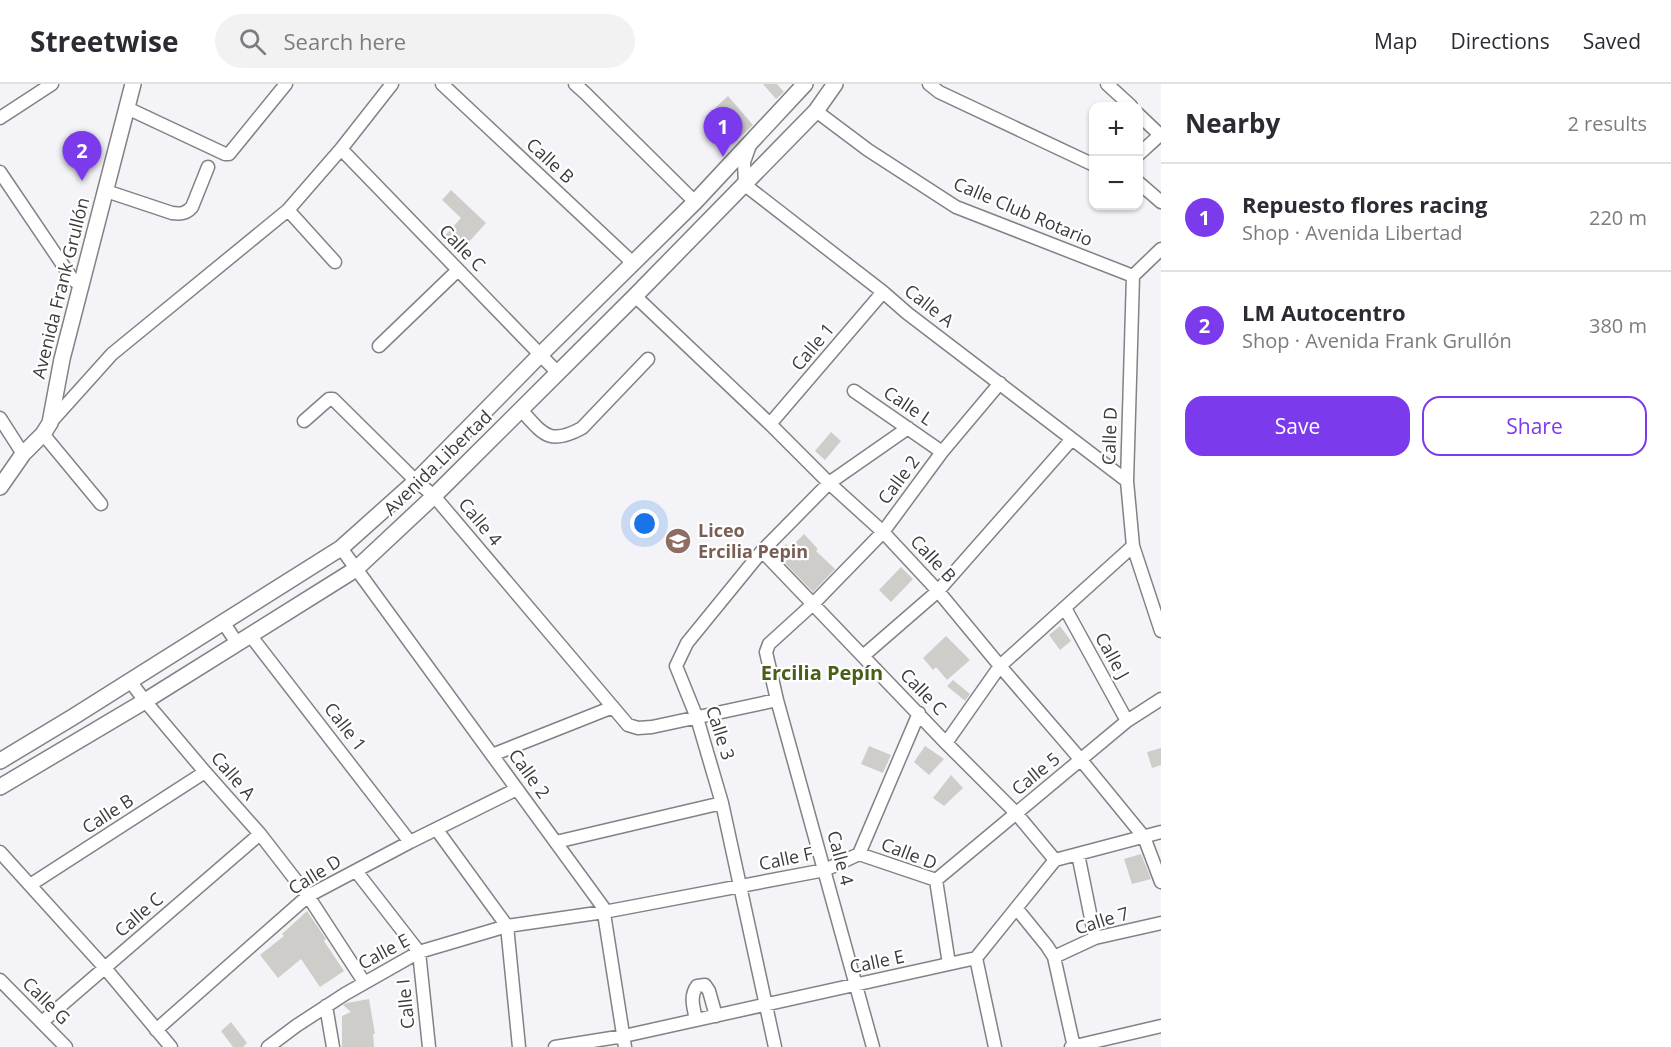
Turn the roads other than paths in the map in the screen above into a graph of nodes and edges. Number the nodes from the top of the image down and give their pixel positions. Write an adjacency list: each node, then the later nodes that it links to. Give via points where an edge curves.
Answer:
1 (52, 84): 16 (street)
2 (133, 84): 14 (main road, Avenida Frank Grullón)
3 (286, 84): 14 (street, via 229,154)
4 (392, 84): 20 (street)
5 (442, 84): 33 (street, Calle B)
6 (574, 84): 28 (street)
7 (835, 84): 15 (main road, Avenida Libertad)
8 (929, 84): 12 (street)
9 (953, 84): 12 (street)
10 (1107, 84): 13 (street)
11 (798, 87): 19 (main road, Avenida Libertad)
12 (945, 94): 22 (street)
13 (1127, 102)
14 (127, 108): 27 (main road, Avenida Frank Grullón)
15 (816, 111): 25 (main road, Avenida Libertad); 35 (street, Calle Club Rotario, via 956,207)
16 (0, 118)
17 (1143, 119): 18 (street)
18 (1161, 135): 21 (street)
19 (752, 142): 25 (street, via 744,162); 28 (main road, Avenida Libertad)
20 (341, 149): 30 (street); 34 (street, Calle C)
21 (1143, 151)
22 (1089, 163)
23 (208, 167): 27 (street, via 192,207 181,214)
24 (0, 172): 36 (street, via 73,280)
25 (745, 184): 37 (street, Calle A); 38 (main road, Avenida Libertad)
26 (1143, 186): 29 (street)
27 (106, 191): 36 (main road, Avenida Frank Grullón)
28 (695, 202): 33 (main road, Avenida Libertad)
29 (1161, 202)
30 (288, 210): 32 (street); 49 (street, via 112,354)
31 (1161, 249): 35 (street)
32 (335, 261)
33 (633, 264): 40 (main road, Avenida Libertad)
34 (458, 270): 39 (street); 40 (street, Calle C)
35 (1133, 276): 55 (street, Calle D)
36 (82, 286): 49 (main road, Avenida Frank Grullón)
37 (883, 292): 43 (street, Calle A); 48 (street, Calle 1)
38 (635, 296): 42 (main road, Avenida Libertad); 48 (street, Calle B)
39 (379, 346)
40 (541, 354): 42 (street, Calle C); 54 (main road, Avenida Libertad)
41 (648, 359): 45 (street, via 582,428 568,436 553,437 541,432)
42 (558, 373): 45 (main road, Avenida Libertad)
43 (1000, 383): 51 (street, Calle A); 52 (street, Calle 2)
44 (854, 391): 50 (street, Calle L)
45 (521, 410): 58 (main road, Avenida Libertad)
46 (0, 418): 53 (street)
47 (304, 421): 54 (street, Calle 4, via 333,399)
48 (770, 424): 56 (street, Calle B)
49 (46, 428): 53 (main road); 59 (street)
50 (908, 428): 52 (street, Calle L); 56 (street, Calle 3)
51 (1072, 439): 55 (street, Calle A); 65 (street)
52 (942, 452): 60 (street, Calle 2)
53 (23, 454): 57 (main road)
54 (416, 481): 58 (street, Calle 4); 62 (main road, Avenida Libertad)
55 (1127, 482): 61 (street, Calle D)
56 (829, 483): 60 (street, Calle B); 63 (street, Calle 3)
57 (0, 486)
58 (434, 496): 64 (main road, Avenida Libertad); 79 (street, Calle 4)
59 (101, 504)
60 (883, 532): 65 (street, Calle B); 66 (street, Calle 2)
61 (1133, 546): 67 (street); 69 (street, Calle D)
62 (341, 548): 64 (street, Calle 2); 68 (main road, Avenida Libertad)
63 (762, 551): 66 (street, Calle C); 81 (street, Calle 3, via 687,643 676,666)
64 (356, 569): 70 (main road, Avenida Libertad); 84 (street, Calle 2)
65 (938, 591): 73 (street); 74 (street, Calle B)
66 (813, 603): 72 (street, Calle 2); 73 (street, Calle C)
67 (1065, 608): 74 (street); 82 (street, Calle J)
68 (223, 622): 71 (street); 75 (main road, Avenida Libertad)
69 (1161, 630)
70 (250, 634): 71 (main road, Avenida Libertad); 96 (street, Calle 1)
71 (237, 643): 78 (main road, Avenida Libertad)
72 (769, 644): 77 (street, Calle 4, via 766,652)
73 (863, 656): 80 (street, Calle C)
74 (1000, 666): 83 (street); 85 (street, Calle B)
75 (130, 681): 78 (street, Calle A); 86 (main road, Avenida Libertad)
76 (1161, 699): 82 (street, Calle 5)
77 (777, 700): 81 (street); 102 (street, Calle 4)
78 (145, 701): 87 (street, Calle A); 88 (main road, Avenida Libertad)
79 (613, 707): 81 (street, via 628,725 638,728); 84 (street)
80 (919, 713): 83 (street, Calle C); 99 (street)
81 (697, 718): 90 (street, Calle 3)
82 (1127, 721): 85 (street, Calle 5)
83 (946, 743): 91 (street, Calle C)
84 (492, 754): 89 (street, Calle 2)
85 (1081, 760): 91 (street, Calle 5); 95 (street, Calle B)
86 (0, 761)
87 (205, 772): 94 (street, Calle A); 106 (street, Calle B)
88 (0, 787)
89 (517, 789): 92 (street, Calle D); 97 (street, Calle 2)
90 (722, 803): 97 (street); 107 (street, Calle 3)
91 (1016, 813): 101 (street, Calle C); 104 (street, Calle 5)
92 (437, 830): 96 (street, Calle D); 112 (street)
93 (1161, 832): 95 (street)
94 (260, 834): 108 (street, Calle A); 118 (street, Calle C)
95 (1143, 837): 100 (street); 105 (street, Calle B)
96 (410, 842): 103 (street, Calle D)
97 (556, 842): 110 (street, Calle 2)
98 (0, 852): 106 (street)
99 (859, 854): 102 (street, Calle F); 104 (street, Calle D)
100 (1078, 854): 101 (street); 113 (street)
101 (1055, 860): 109 (street)
102 (825, 870): 107 (street, Calle F); 121 (street, Calle 4)
103 (356, 871): 108 (street, Calle D); 114 (street, Calle I)
104 (936, 880): 117 (street, Calle D)
105 (1161, 882)
106 (30, 885): 118 (street)
107 (740, 887): 110 (street, Calle F); 122 (street, Calle 3)
108 (308, 896): 120 (street, Calle A); 128 (street, Calle D)
109 (1017, 909): 115 (street); 116 (street)
110 (604, 912): 112 (street, Calle E); 129 (street, Calle 2)
111 (1161, 923): 113 (street, Calle 7)
112 (507, 926): 114 (street, Calle E); 135 (street)
113 (1095, 938): 115 (street, Calle 7)
114 (419, 952): 120 (street, Calle E); 134 (street, Calle I)
115 (1054, 957): 140 (street)
116 (976, 958): 117 (street, Calle E); 139 (street)
117 (949, 964): 121 (street, Calle E)
118 (105, 968): 126 (street, Calle C); 128 (street)
119 (0, 980): 126 (street, Calle G)
120 (364, 982): 123 (street, Calle E)
121 (856, 985): 122 (street, Calle E); 138 (street, Calle 4)
122 (765, 1005): 124 (street, Calle E); 137 (street, Calle 3)
123 (326, 1006): 132 (street, Calle E); 133 (street)
124 (716, 1016): 125 (street, Calle E); 125 (street, via 710,991 705,985 697,986 692,1000)
125 (696, 1020): 129 (street, Calle E)
126 (42, 1022): 130 (street, Calle G)
127 (1161, 1026): 140 (street)
128 (156, 1029): 131 (street)
129 (624, 1041): 136 (street, Calle E)
130 (66, 1047)
131 (171, 1047)
132 (268, 1047)
133 (333, 1047)
134 (429, 1047)
135 (519, 1047)
136 (555, 1047)
137 (775, 1047)
138 (873, 1047)
139 (994, 1047)
140 (1073, 1047)

